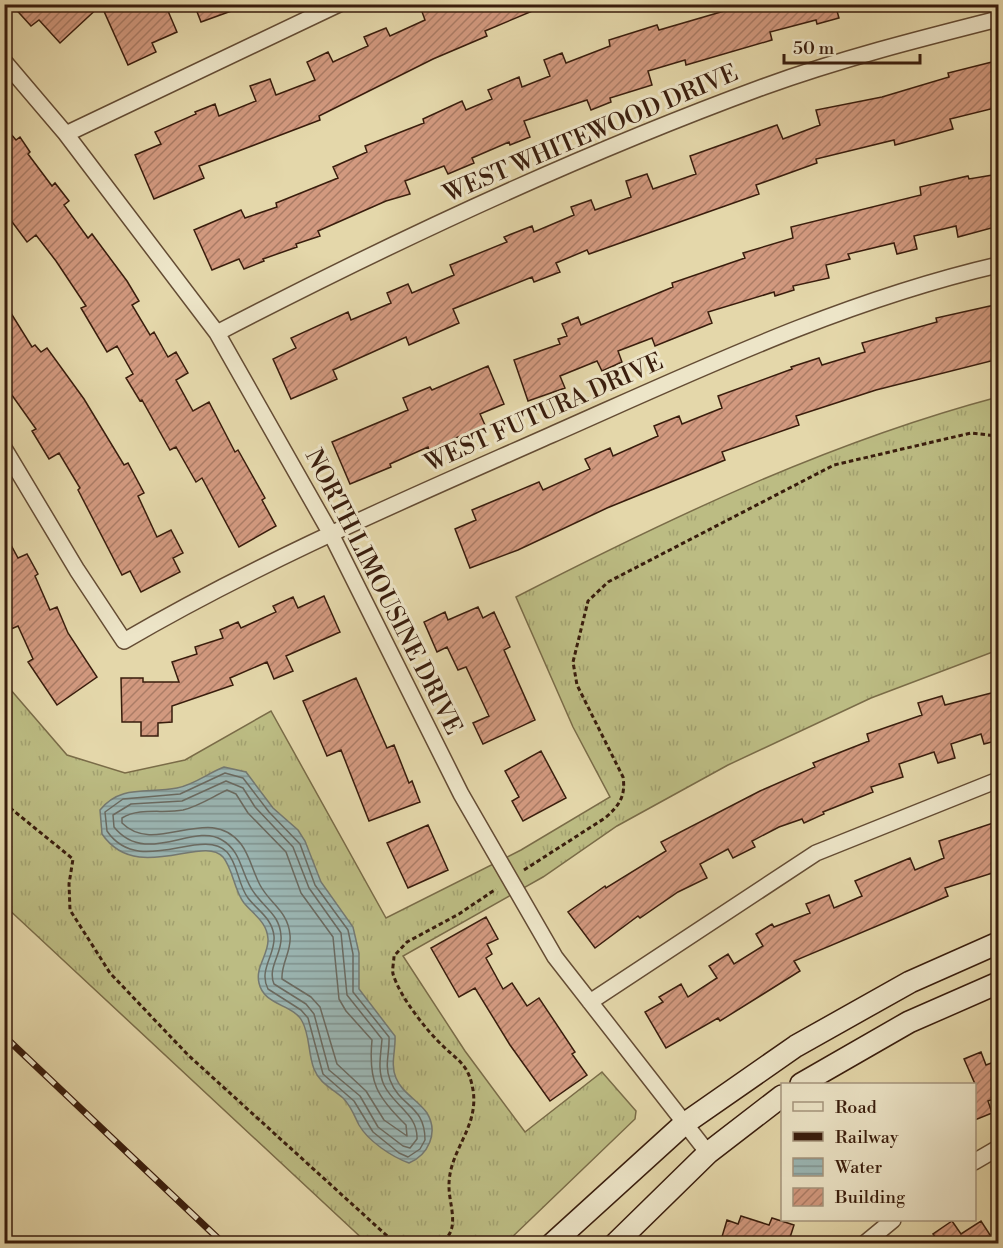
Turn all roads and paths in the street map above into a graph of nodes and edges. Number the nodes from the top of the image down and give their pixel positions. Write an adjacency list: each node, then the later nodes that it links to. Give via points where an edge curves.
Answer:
1 (339, 4): 4 (street)
2 (999, 19): 6 (street, WEST WHITEWOOD DRIVE, via 856,56 659,128 520,185 345,266)
3 (4, 61): 4 (street, NORTH LIMOUSINE DRIVE)
4 (66, 134): 6 (street, NORTH LIMOUSINE DRIVE)
5 (999, 265): 9 (street, WEST FUTURA DRIVE, via 949,276 750,346)
6 (217, 333): 9 (street, NORTH LIMOUSINE DRIVE)
7 (999, 436): 12 (path, via 971,433 834,465 608,582 588,601 573,662 577,685 620,770 624,794 621,803 605,818)
8 (4, 448): 9 (street, WEST FUTURA DRIVE, via 124,641 198,597)
9 (331, 534): 12 (street, NORTH LIMOUSINE DRIVE, via 461,794)
10 (999, 780): 15 (street, via 816,853)
11 (4, 803): 23 (path, via 74,859 69,884 70,910 110,973 188,1055)
12 (511, 879): 15 (street, NORTH LIMOUSINE DRIVE, via 555,957); 24 (path, via 407,942 394,956 393,973 410,1005 430,1034 462,1062 471,1082 471,1127 451,1170 453,1226)
13 (997, 948): 18 (main road, via 910,982 837,1021)
14 (999, 983): 16 (main road, via 909,1022)
15 (590, 1002): 18 (street, NORTH LIMOUSINE DRIVE)
16 (803, 1083)
17 (781, 1098): 20 (main road)
18 (684, 1124): 20 (street, NORTH LIMOUSINE DRIVE); 25 (main road)
19 (999, 1148): 21 (street)
20 (708, 1153): 26 (main road)
21 (976, 1161)
22 (892, 1221): 27 (street)
23 (396, 1244)
24 (436, 1244)
25 (552, 1244)
26 (615, 1244)
27 (864, 1244)

